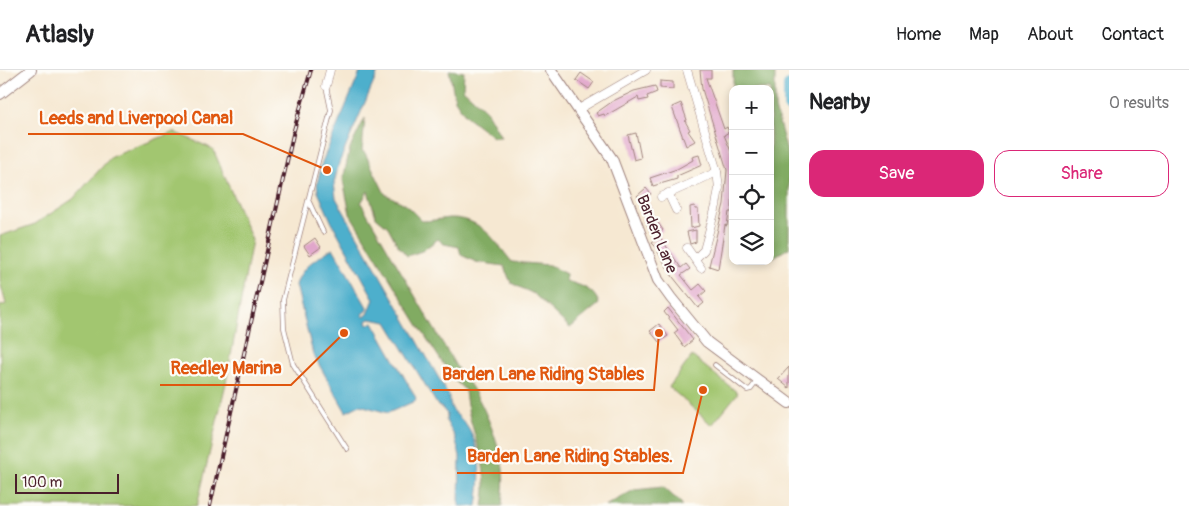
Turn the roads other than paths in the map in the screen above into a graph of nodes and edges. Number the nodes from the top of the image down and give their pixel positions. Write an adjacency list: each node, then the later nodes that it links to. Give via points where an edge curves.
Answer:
1 (31, 70): 7 (street)
2 (330, 70): 6 (street)
3 (551, 70): 8 (street, Barden Lane)
4 (645, 70): 8 (street)
5 (686, 70): 9 (street)
6 (326, 86): 10 (lane, via 331,110)
7 (0, 94)
8 (579, 109): 17 (street, Barden Lane, via 612,159 658,280 707,342)
9 (716, 172): 11 (street, via 665,195); 14 (street, via 719,188 716,206 704,250)
10 (308, 200): 12 (lane); 19 (lane, via 282,300 284,328 293,364)
11 (676, 210)
12 (323, 232)
13 (687, 248): 14 (street)
14 (695, 259): 15 (street)
15 (701, 268)
16 (715, 365): 17 (lane, via 747,390)
17 (758, 379): 18 (street, Barden Lane)
18 (789, 403)
19 (347, 449)

